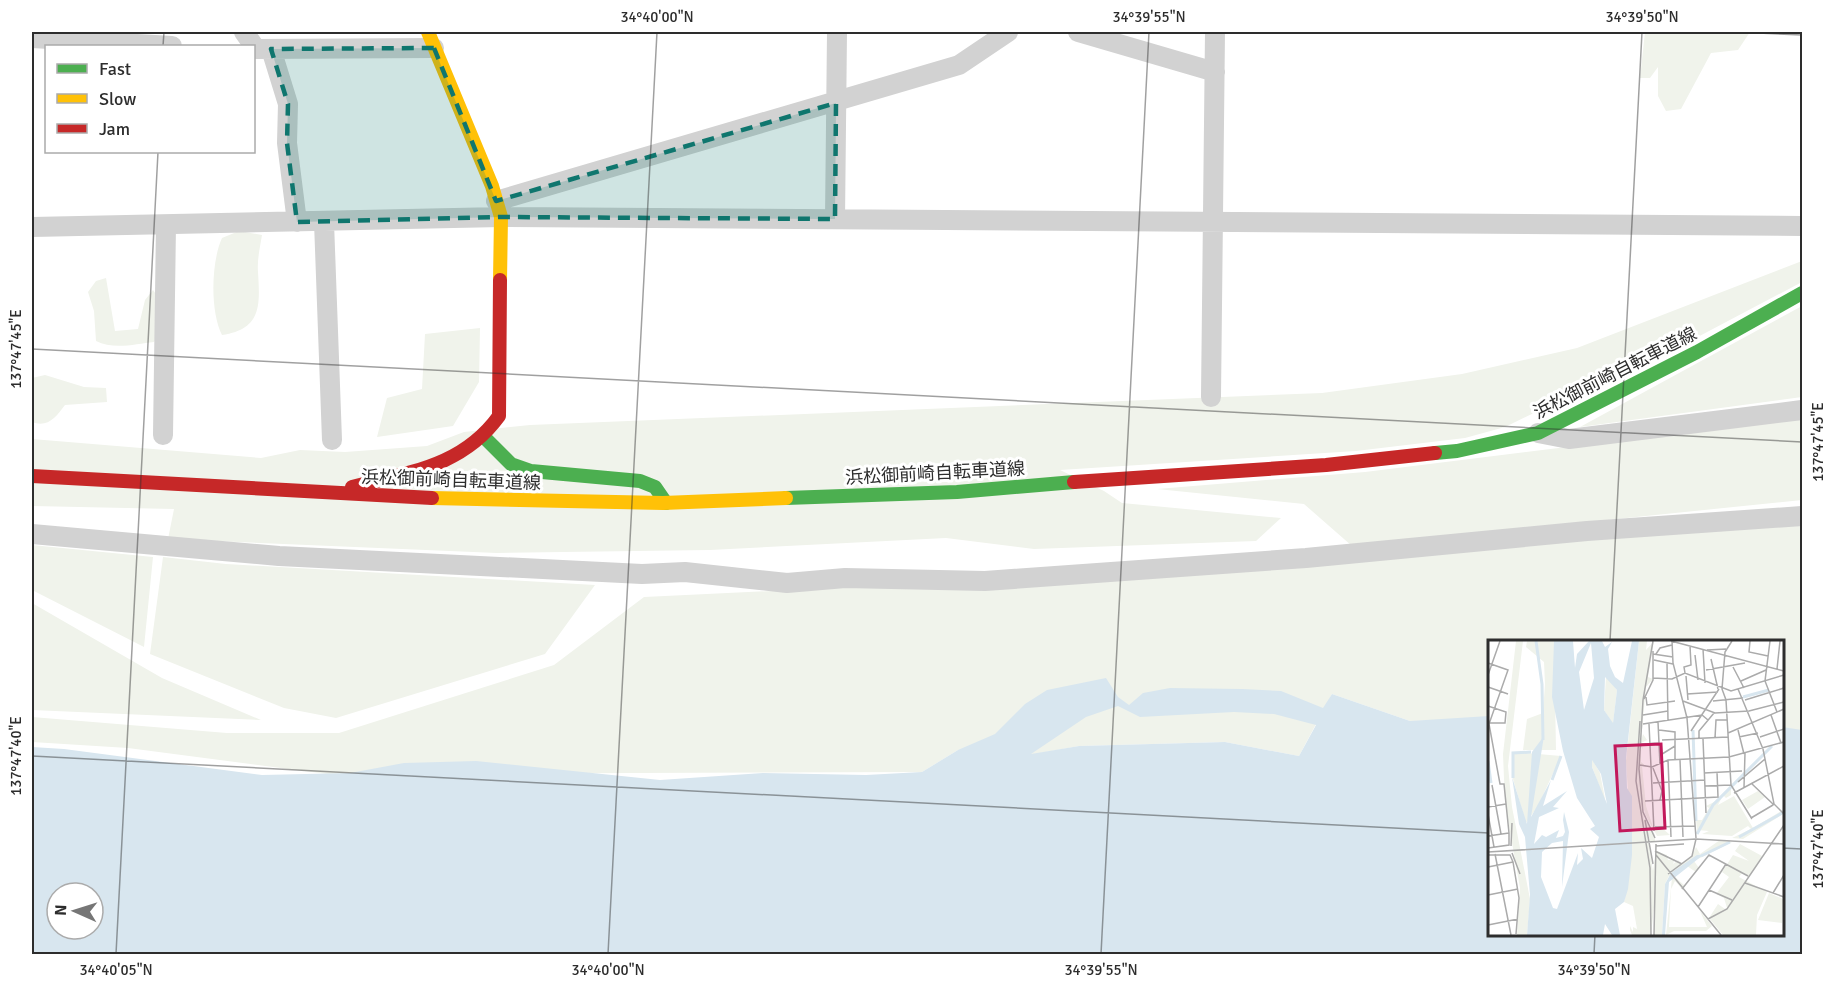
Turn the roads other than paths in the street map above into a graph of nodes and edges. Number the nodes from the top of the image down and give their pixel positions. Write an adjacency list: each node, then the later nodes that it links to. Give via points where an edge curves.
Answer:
1 (244, 32): 9 (street)
2 (837, 32): 11 (street)
3 (1008, 32): 11 (street, via 960,65)
4 (1078, 32): 10 (street)
5 (1215, 32): 10 (street)
6 (32, 38): 8 (street)
7 (431, 40): 9 (street); 12 (main road)
8 (154, 45)
9 (260, 49): 14 (street, via 288,104 286,143)
10 (1215, 72): 16 (street)
11 (836, 103): 12 (street); 13 (street)
12 (498, 209): 13 (street); 15 (street); 25 (main road, via 499,416)
13 (835, 219): 16 (street)
14 (297, 222): 15 (street); 17 (street)
15 (324, 222): 26 (street)
16 (1214, 222): 18 (street); 21 (street)
17 (166, 225): 19 (street); 24 (street)
18 (1803, 226)
19 (32, 227)
20 (1803, 293): 23 (main road, 浜松御前崎自転車道線)
21 (1211, 397)
22 (1803, 410): 23 (street, via 1569,439)
23 (1538, 433): 29 (main road, 浜松御前崎自転車道線, via 1457,451 1326,465 957,492)
24 (163, 435)
25 (484, 438): 28 (main road, via 452,460); 29 (main road, via 511,464 521,468 640,481 655,487)
26 (332, 440)
27 (32, 476): 28 (main road, 浜松御前崎自転車道線)
28 (331, 493): 29 (main road, 浜松御前崎自転車道線, via 517,502)
29 (666, 503)
30 (1803, 516): 31 (street, via 985,582 845,578 787,583 685,572 642,574 279,556)
31 (32, 534)

